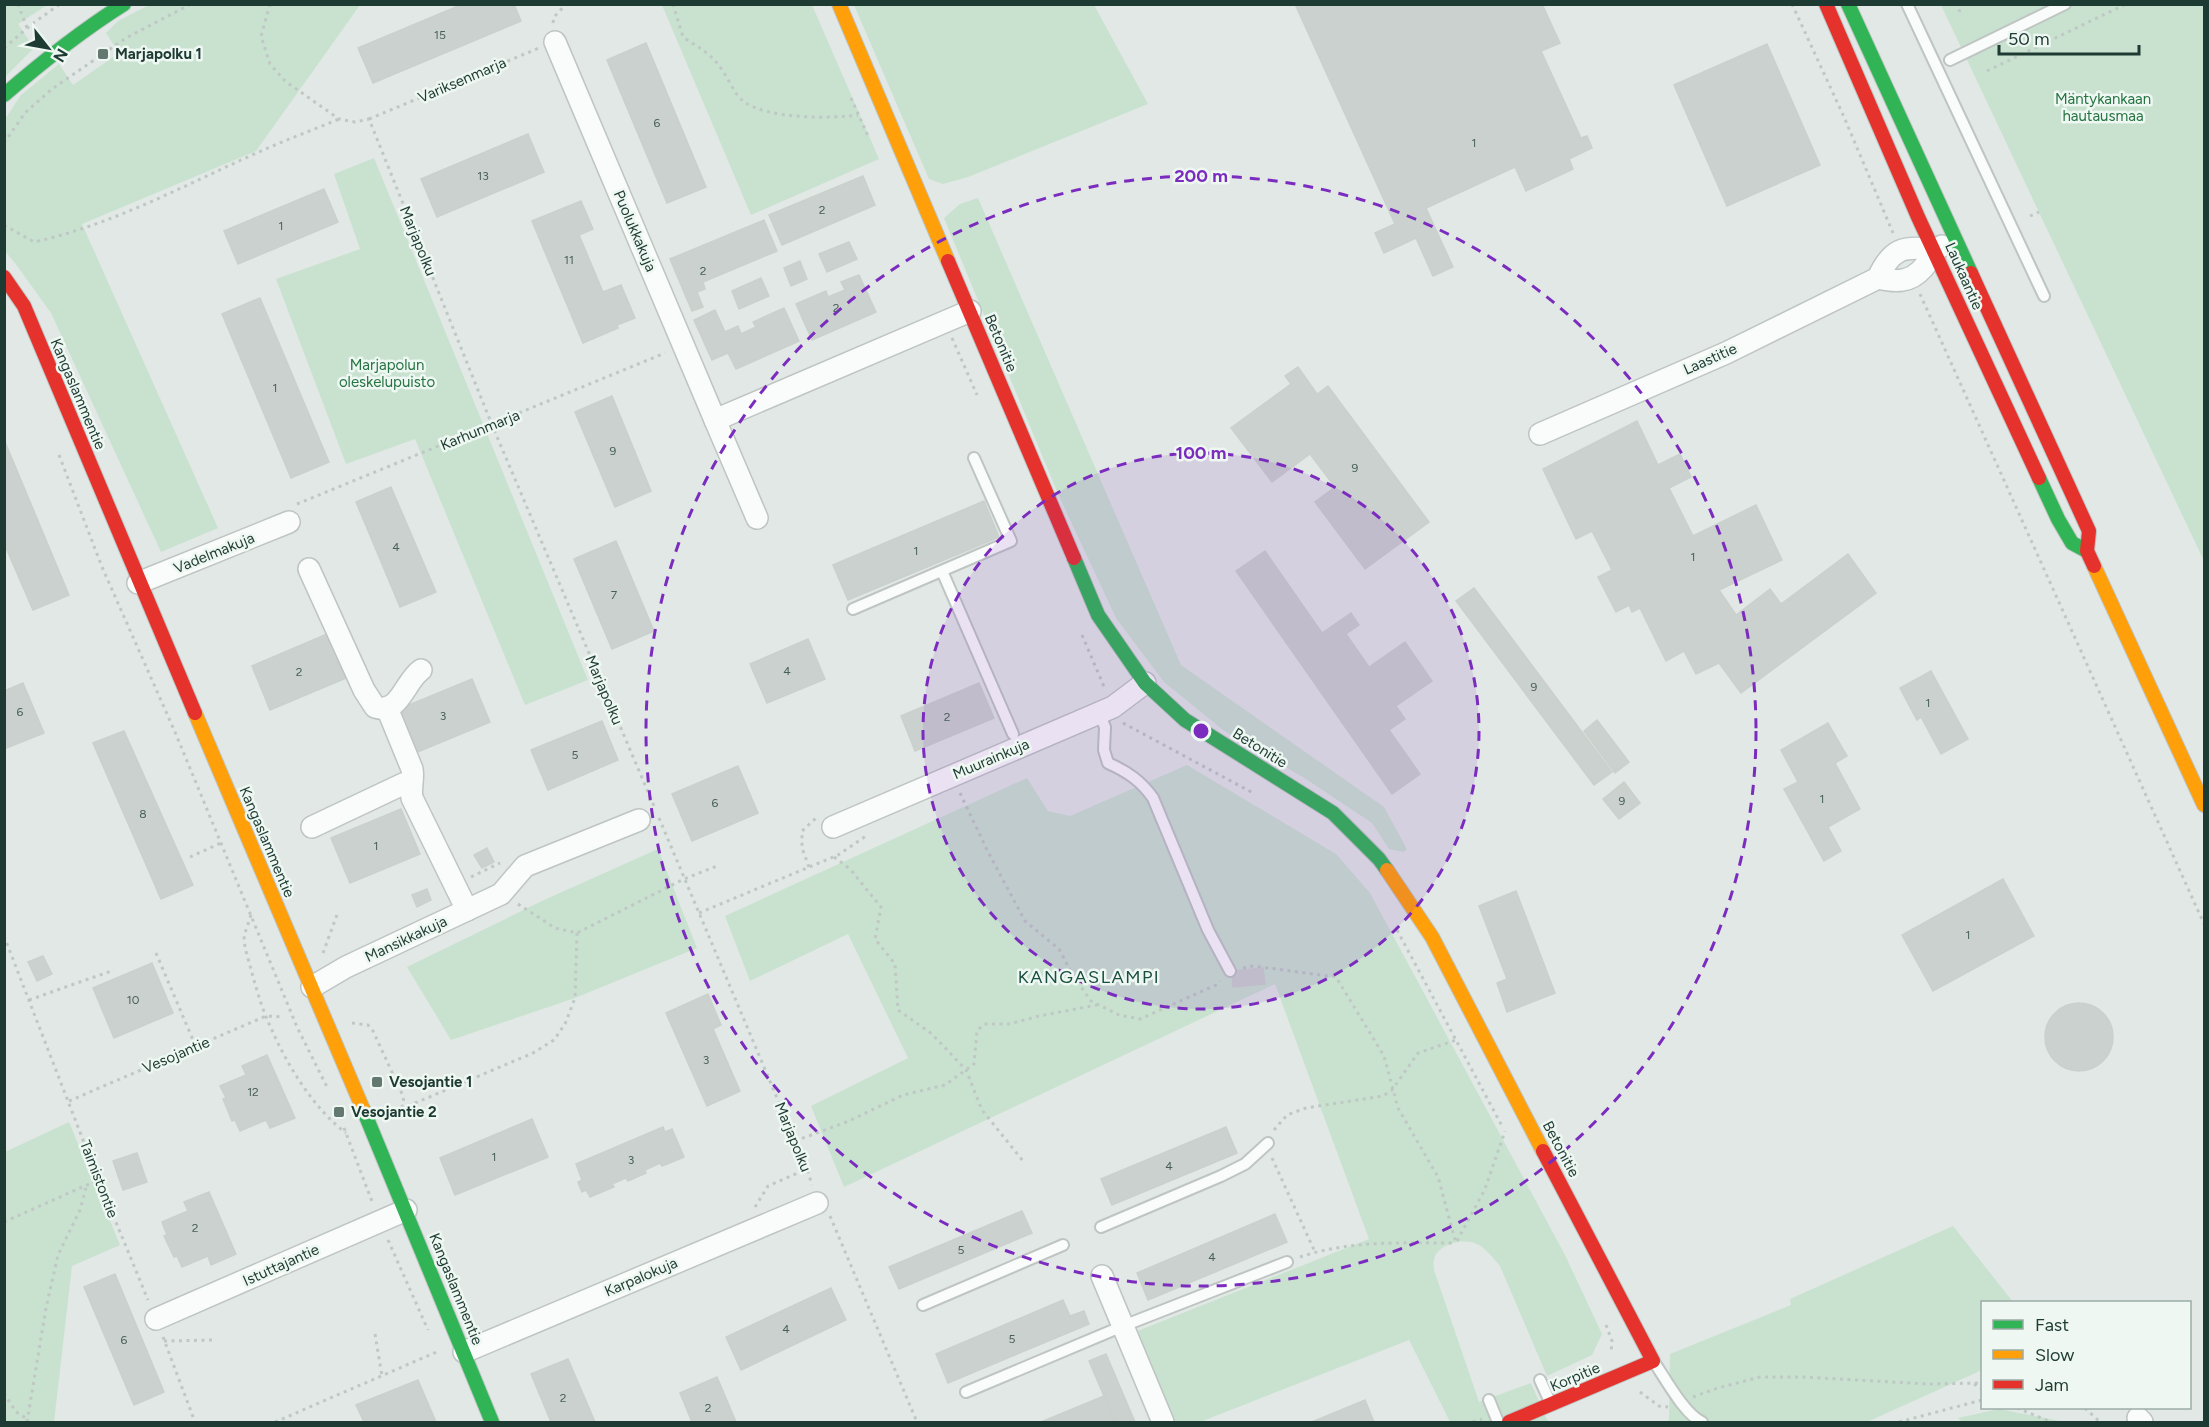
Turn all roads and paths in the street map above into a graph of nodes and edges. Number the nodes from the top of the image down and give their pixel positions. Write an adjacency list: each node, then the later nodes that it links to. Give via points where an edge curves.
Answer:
1 (18, 4): 16 (path)
2 (60, 4): 16 (path)
3 (124, 4): 21 (street, via 51,54)
4 (191, 4): 28 (path, via 126,38 52,89 25,113)
5 (270, 4): 26 (path, via 261,36 270,64 285,81)
6 (673, 4): 24 (path, via 683,37 705,50 743,101 798,117)
7 (839, 4): 39 (street, Betonitie)
8 (1792, 4): 33 (path)
9 (1826, 4): 34 (street, Laukaantie)
10 (1848, 4): 32 (street, Laukaantie)
11 (1907, 4): 38 (lane)
12 (1962, 4): 15 (path)
13 (2065, 4): 19 (lane)
14 (2126, 4): 20 (path)
15 (1959, 12)
16 (27, 28): 18 (path)
17 (555, 42): 25 (path, Variksenmarja); 41 (street, Puolukkakuja)
18 (4, 48)
19 (1950, 60)
20 (1987, 71)
21 (10, 90): 23 (street)
22 (849, 93): 24 (path)
23 (4, 103)
24 (858, 115): 27 (path)
25 (369, 119): 26 (path); 44 (path, Marjapolku)
26 (339, 120): 31 (path, via 71,234 34,242)
27 (867, 136)
28 (4, 143)
29 (2039, 212): 30 (path)
30 (2030, 216)
31 (4, 225)
32 (1955, 239): 34 (street); 50 (street, Laukaantie, via 2089,531)
33 (1900, 250): 34 (street); 37 (street, Laastitie, via 1886,261)
34 (1934, 250): 35 (street, via 1923,268); 50 (street, Laukaantie, via 2058,519 2072,543)
35 (1912, 276): 37 (street, Laastitie, via 1896,282); 77 (path)
36 (4, 277): 53 (street, Kangaslammentie, via 24,306)
37 (1878, 278): 45 (street, Laastitie, via 1726,353)
38 (2044, 296)
39 (970, 311): 40 (street); 57 (street, Betonitie, via 1098,615)
40 (947, 334): 42 (path); 43 (street)
41 (684, 345): 43 (street, Puolukkakuja); 44 (path, Karhunmarja)
42 (980, 402)
43 (715, 420): 48 (street, Puolukkakuja)
44 (492, 425): 49 (path, Karhunmarja, via 290,506); 72 (path, Marjapolku)
45 (1540, 434)
46 (59, 455): 68 (path, via 102,567)
47 (974, 458): 52 (lane, via 1011,541)
48 (757, 518)
49 (289, 522): 53 (street, Vadelmakuja)
50 (2087, 551): 64 (street, Laukaantie)
51 (309, 569): 58 (street, via 369,701 375,707)
52 (942, 571): 54 (lane); 60 (lane)
53 (138, 583): 85 (street, Kangaslammentie)
54 (853, 609)
55 (1079, 628): 59 (path)
56 (421, 670): 58 (street, via 394,705)
57 (1145, 683): 59 (street, Muurainkuja); 134 (street, Betonitie, via 1185,720 1333,813 1378,858 1432,937)
58 (387, 708): 61 (street, via 412,769)
59 (1106, 710): 63 (path, via 1119,721); 67 (street, Muurainkuja); 84 (lane, via 1104,750 1108,763 1143,783 1153,798 1208,930)
60 (1013, 734)
61 (411, 783): 66 (street); 74 (street, via 412,798)
62 (960, 793): 87 (path, via 1025,921 1059,949 1090,1001)
63 (1259, 796)
64 (2205, 805)
65 (639, 820): 73 (street, via 525,866)
66 (312, 826)
67 (833, 827)
68 (221, 843): 69 (path); 76 (path)
69 (189, 857)
70 (834, 857): 93 (path, via 850,869 881,907 875,939 894,964 898,1010 932,1034)
71 (717, 866): 72 (path)
72 (684, 879): 79 (path); 102 (path, Marjapolku)
73 (501, 894): 74 (street, Mansikkakuja); 79 (path, via 555,928)
74 (467, 910): 85 (street, Mansikkakuja)
75 (338, 912): 82 (path)
76 (251, 914): 88 (path, via 244,936 245,948); 94 (path, via 297,1027)
77 (2205, 924)
78 (1397, 930): 91 (path)
79 (577, 933): 97 (path, via 575,998 554,1040 533,1053)
80 (4, 936): 86 (path, Taimistontie)
81 (156, 953): 92 (path)
82 (322, 955)
83 (114, 970): 86 (path)
84 (1230, 971): 87 (path, via 1216,986 1140,1020); 95 (path, via 1253,966 1336,977 1384,1056)
85 (312, 987): 110 (street, Kangaslammentie)
86 (29, 1000): 96 (path, Taimistontie)
87 (1099, 1005): 93 (path, via 1009,1024 984,1024 977,1031 974,1064)
88 (266, 1016): 89 (path, Vesojantie); 92 (path, Vesojantie); 101 (path, via 306,1092)
89 (284, 1017)
90 (347, 1023): 97 (path, via 368,1025 373,1031 403,1096)
91 (1456, 1040): 95 (path, via 1418,1053); 100 (path)
92 (196, 1047): 96 (path, Vesojantie)
93 (966, 1070): 102 (path, via 945,1085 903,1095); 105 (path, via 982,1110)
94 (328, 1090)
95 (1392, 1090): 104 (path, via 1383,1096 1320,1105 1287,1115); 115 (path, via 1398,1108 1438,1177)
96 (69, 1101): 107 (path, Taimistontie)
97 (401, 1109): 98 (path)
98 (387, 1118)
99 (342, 1123): 101 (path)
100 (1505, 1131): 103 (path); 115 (path, via 1485,1189)
101 (346, 1133): 112 (path)
102 (795, 1142): 106 (path, Marjapolku)
103 (1510, 1142)
104 (1266, 1144): 114 (lane, via 1245,1164); 117 (path)
105 (1023, 1161)
106 (807, 1169): 109 (path, Marjapolku); 111 (path, via 768,1186)
107 (98, 1180): 108 (path); 122 (path, Taimistontie)
108 (87, 1184): 113 (path); 149 (path, via 80,1210 58,1255)
109 (817, 1203): 132 (street, Karpalokuja); 154 (path, Marjapolku, via 829,1213)
110 (406, 1210): 112 (street, Istuttajantie); 121 (street, Kangaslammentie)
111 (750, 1214)
112 (380, 1221): 122 (street, Istuttajantie); 124 (path)
113 (4, 1222)
114 (1101, 1227)
115 (1456, 1243): 117 (path, via 1363,1244)
116 (1063, 1245): 120 (lane)
117 (1315, 1252): 118 (path)
118 (1287, 1262): 125 (lane)
119 (1102, 1276): 125 (street)
120 (923, 1305)
121 (449, 1315): 124 (path); 132 (street, Kangaslammentie)
122 (156, 1319): 129 (path, Taimistontie)
123 (1604, 1319): 136 (path, via 1612,1341 1610,1357)
124 (425, 1325): 127 (path)
125 (1123, 1326): 141 (lane); 150 (street)
126 (375, 1334): 135 (path)
127 (430, 1334)
128 (215, 1340): 129 (path)
129 (164, 1341): 151 (path, Taimistontie)
130 (434, 1342): 131 (path)
131 (439, 1351): 133 (path); 135 (path)
132 (465, 1352): 153 (street, Kangaslammentie)
133 (442, 1360)
134 (1653, 1361): 136 (street, Korpitie); 144 (lane)
135 (382, 1376): 152 (path)
136 (1619, 1376): 144 (path, via 1626,1390 1641,1393 1659,1406 1670,1407); 146 (street, Korpitie)
137 (1540, 1380): 146 (lane)
138 (1971, 1383): 139 (path); 140 (path); 144 (path, via 1760,1377)
139 (1981, 1383)
140 (1981, 1388)
141 (966, 1392)
142 (4, 1393): 149 (path, via 16,1412)
143 (1489, 1400): 155 (lane)
144 (1681, 1401): 157 (lane)
145 (1981, 1401): 158 (path)
146 (1551, 1404): 156 (street, Korpitie)
147 (2021, 1409): 159 (path)
148 (2087, 1409): 160 (path)
149 (27, 1420)
150 (1159, 1421)
151 (195, 1422)
152 (275, 1422)
153 (492, 1422)
154 (917, 1422)
155 (1498, 1422)
156 (1509, 1422)
157 (1702, 1422)
158 (1899, 1422)
159 (2050, 1422)
160 (2100, 1422)

